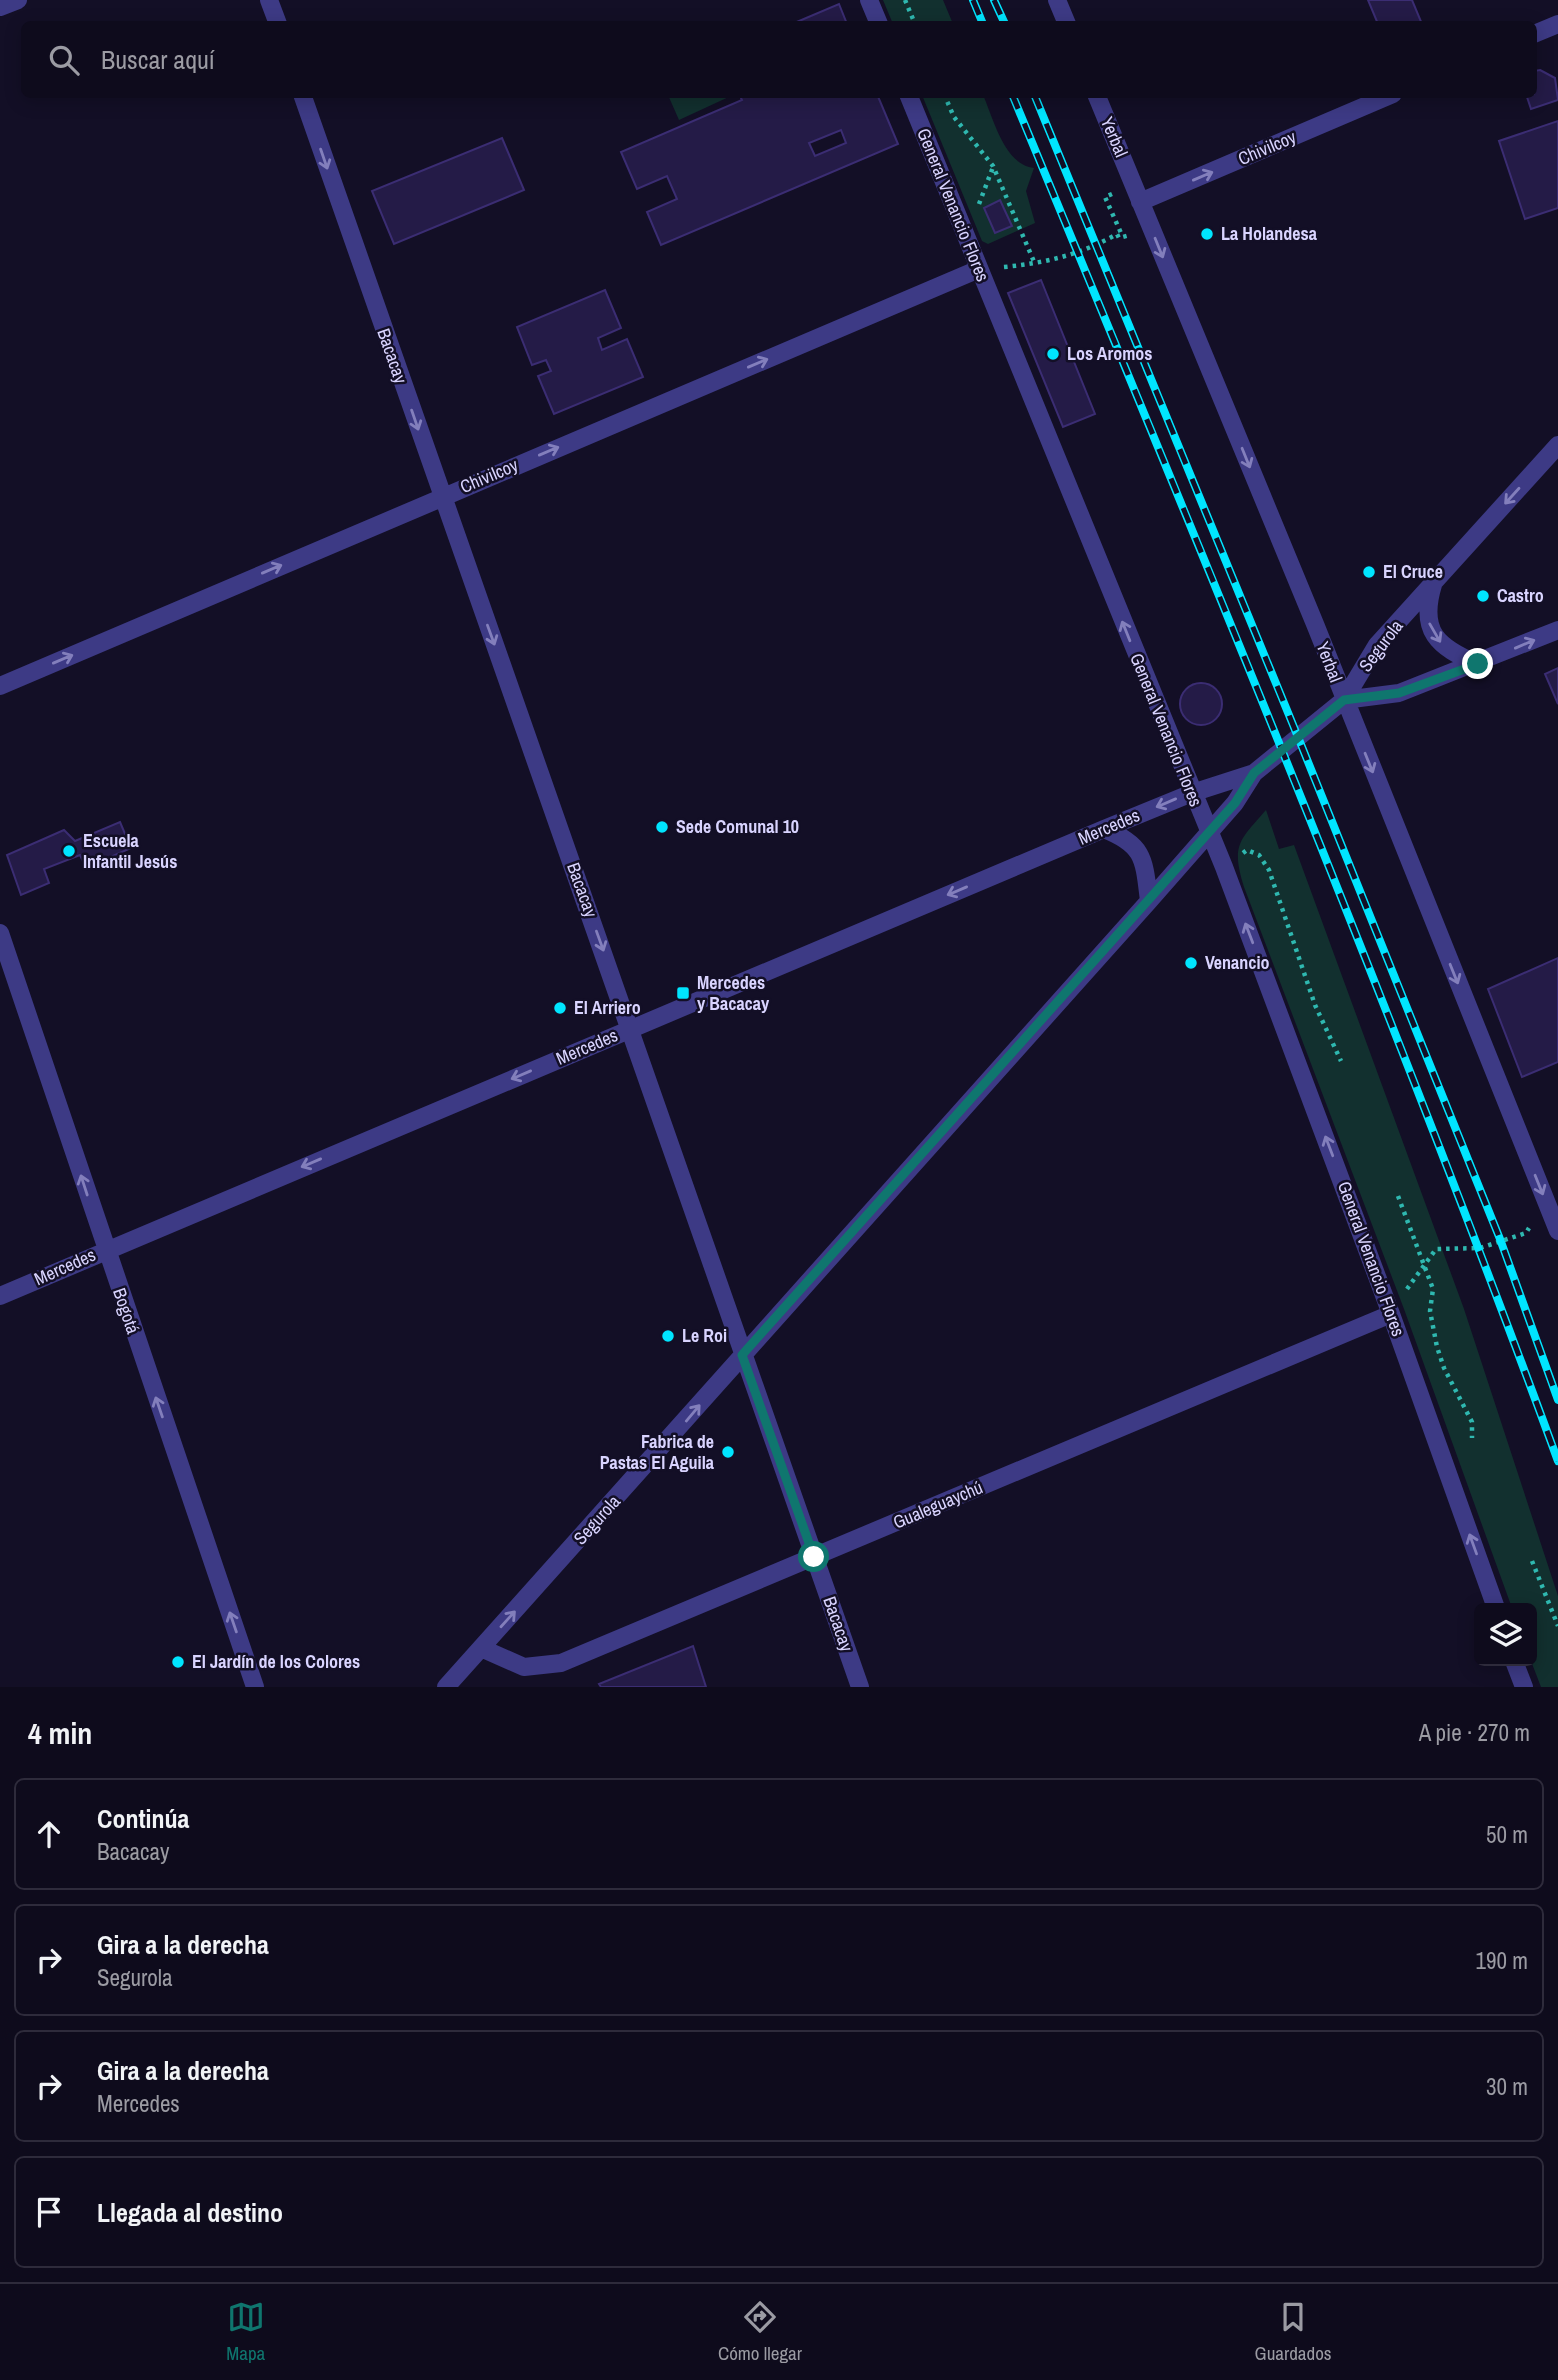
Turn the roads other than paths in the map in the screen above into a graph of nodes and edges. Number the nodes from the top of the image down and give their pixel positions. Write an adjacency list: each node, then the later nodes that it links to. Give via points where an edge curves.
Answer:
1 (18, 0): 5 (street)
2 (269, 0): 6 (street)
3 (869, 0): 7 (street)
4 (1057, 0): 8 (street)
5 (0, 7)
6 (277, 21)
7 (878, 21)
8 (1066, 21)
9 (1558, 24): 10 (street)
10 (1537, 33)
11 (303, 98): 18 (street, Bacacay, one-way to 18)
12 (910, 98): 16 (street, General Venancio Flores)
13 (1098, 98): 15 (street, Yerbal)
14 (1384, 98): 15 (street, Chivilcoy, one-way to 14)
15 (1140, 202): 23 (street, Yerbal, one-way to 23)
16 (979, 269): 18 (street, Chivilcoy, one-way to 16); 25 (street, General Venancio Flores, one-way to 16)
17 (1558, 445): 19 (street, Segurola, one-way to 19)
18 (441, 496): 22 (street, Chivilcoy, one-way to 18); 30 (street, Bacacay, one-way to 30)
19 (1434, 582): 21 (street, one-way to 21, via 1426,607 1431,632 1449,652); 23 (street, Segurola, via 1377,645)
20 (1558, 630): 21 (street, one-way to 20)
21 (1478, 664): 23 (street, via 1399,693)
22 (0, 686)
23 (1344, 700): 24 (street, Segurola); 31 (street, Yerbal, one-way to 31)
24 (1254, 773): 25 (street, Mercedes); 27 (street, Segurola)
25 (1192, 793): 26 (street, Mercedes, one-way to 26); 27 (street, General Venancio Flores)
26 (1104, 829): 28 (street, via 1129,839 1142,855); 30 (street, Mercedes, one-way to 30)
27 (1209, 832): 28 (street, Segurola); 34 (street, General Venancio Flores, one-way to 27)
28 (1149, 901): 35 (street, Segurola)
29 (0, 933): 32 (street, Bogotá, one-way to 29)
30 (630, 1029): 32 (street, Mercedes, one-way to 32); 35 (street, Bacacay)
31 (1558, 1231)
32 (105, 1249): 33 (street, Mercedes); 40 (street, Bogotá, one-way to 32)
33 (0, 1296)
34 (1391, 1314): 36 (street, Gualeguaychú); 37 (street, General Venancio Flores, one-way to 34)
35 (742, 1355): 36 (street, Bacacay); 38 (street, Segurola, one-way to 35)
36 (814, 1557): 38 (street, Gualeguaychú, via 561,1663 524,1667); 42 (street, Bacacay)
37 (1494, 1603)
38 (481, 1648): 41 (street, Segurola)
39 (1516, 1666): 43 (street)
40 (255, 1687)
41 (446, 1687)
42 (860, 1687)
43 (1524, 1687)

